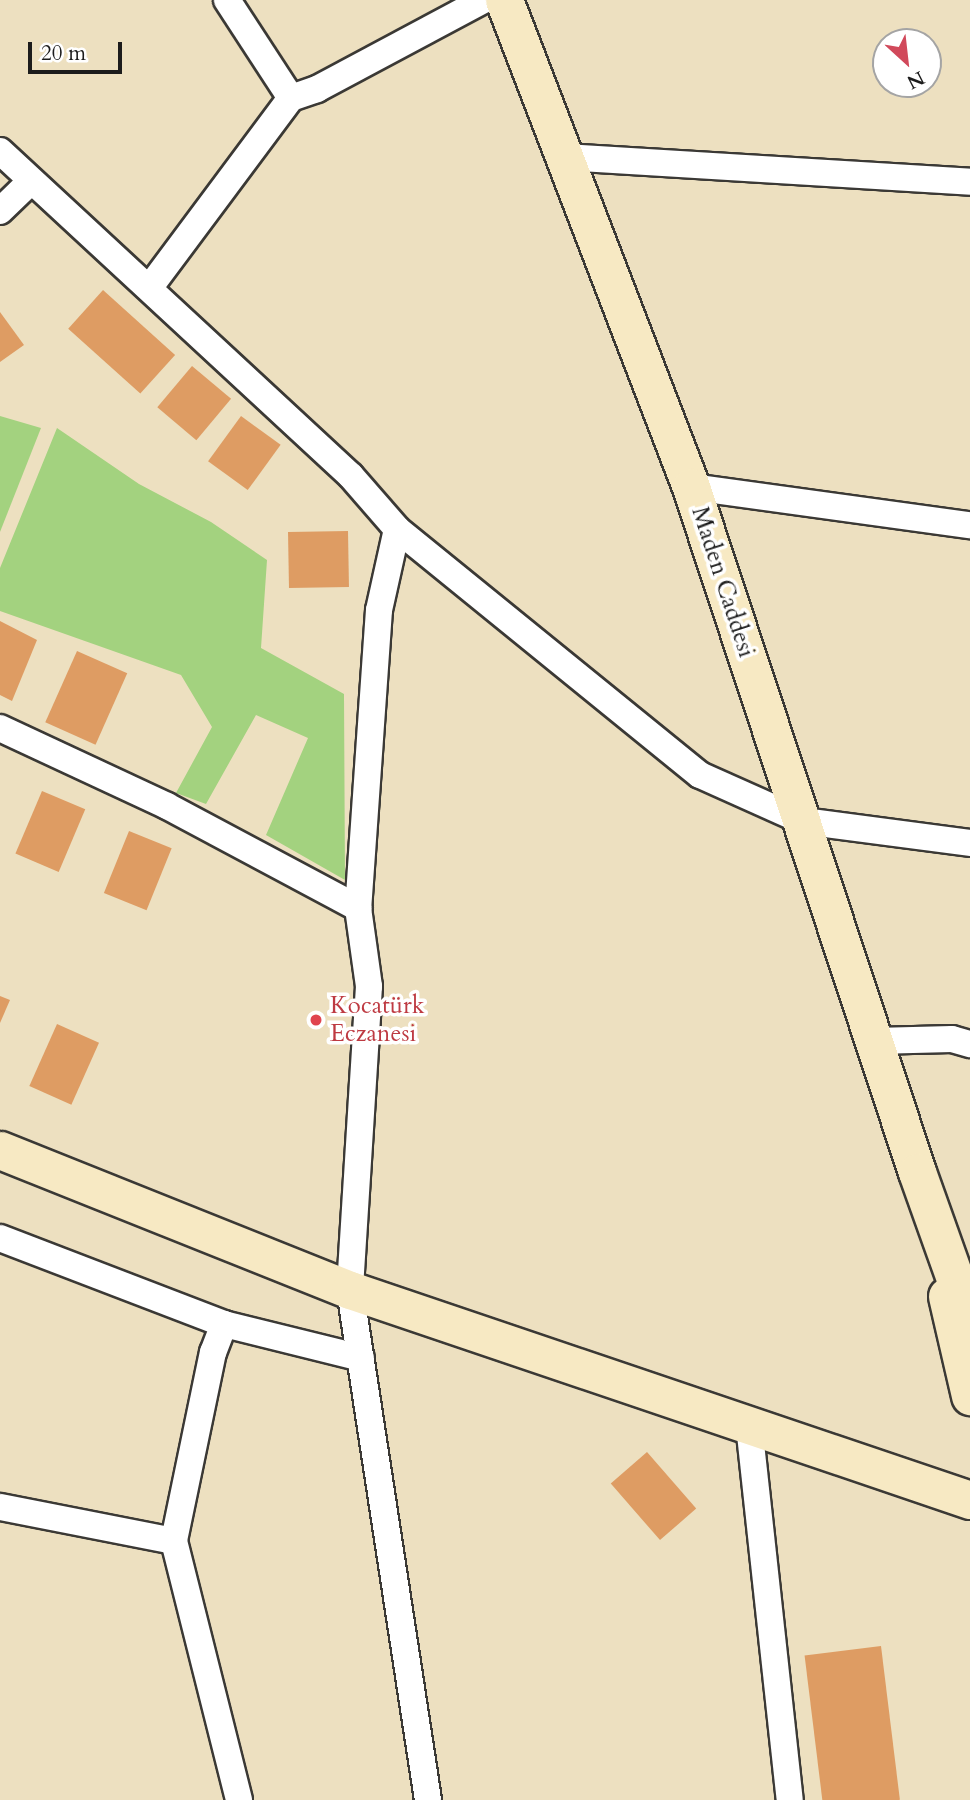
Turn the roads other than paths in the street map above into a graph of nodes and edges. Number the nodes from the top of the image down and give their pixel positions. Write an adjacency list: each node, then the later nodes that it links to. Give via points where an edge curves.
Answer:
1 (227, 0): 4 (street)
2 (484, 0): 4 (street, via 317,89)
3 (504, 0): 6 (main road, Maden Caddesi)
4 (291, 98): 10 (street)
5 (0, 151): 7 (street)
6 (565, 157): 8 (street); 11 (main road, Maden Caddesi)
7 (31, 181): 9 (street); 10 (street)
8 (970, 183)
9 (0, 211)
10 (150, 287): 13 (street, via 351,476)
11 (691, 487): 12 (street); 15 (main road, Maden Caddesi)
12 (970, 525)
13 (397, 528): 15 (street, via 700,775); 17 (street, via 379,610)
14 (0, 727): 17 (street, via 167,806)
15 (803, 821): 16 (street); 18 (main road, Maden Caddesi)
16 (970, 843)
17 (358, 908): 23 (street, via 369,986)
18 (874, 1041): 19 (street, via 952,1039); 21 (main road, Maden Caddesi)
19 (970, 1044)
20 (0, 1150): 23 (main road)
21 (917, 1172): 24 (main road, Maden Caddesi); 27 (main road, Maden Caddesi)
22 (0, 1238): 25 (street)
23 (350, 1290): 26 (street); 28 (main road)
24 (970, 1321)
25 (223, 1324): 26 (street); 31 (street, via 213,1352)
26 (361, 1359): 33 (street)
27 (970, 1396)
28 (748, 1425): 29 (main road); 34 (street)
29 (970, 1500)
30 (0, 1507): 31 (street)
31 (174, 1541): 32 (street)
32 (239, 1800)
33 (428, 1800)
34 (790, 1800)

